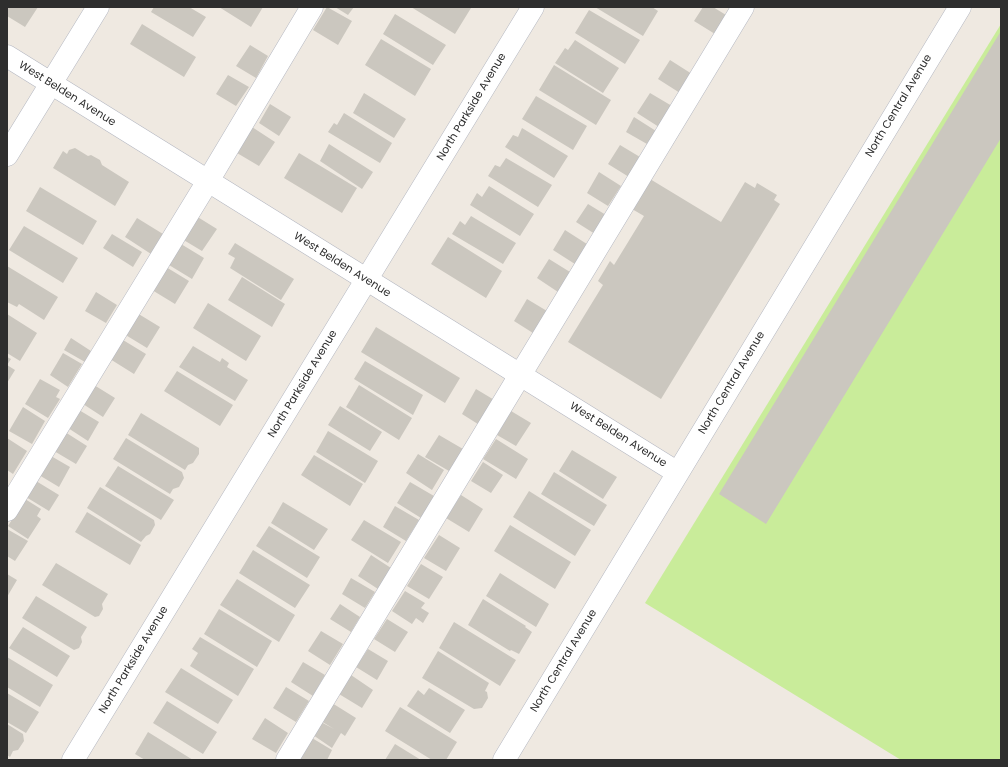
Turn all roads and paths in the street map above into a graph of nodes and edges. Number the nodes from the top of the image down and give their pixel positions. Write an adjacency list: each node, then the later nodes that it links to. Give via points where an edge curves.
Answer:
1 (98, 7): 7 (street)
2 (312, 7): 9 (street)
3 (533, 7): 10 (street, North Parkside Avenue)
4 (743, 7): 11 (street)
5 (960, 7): 12 (street, North Central Avenue)
6 (7, 56): 7 (street, West Belden Avenue)
7 (51, 84): 8 (street); 9 (street, West Belden Avenue)
8 (7, 156)
9 (208, 182): 10 (street, West Belden Avenue); 13 (street)
10 (366, 280): 11 (street, West Belden Avenue); 14 (street, North Parkside Avenue)
11 (521, 375): 12 (street, West Belden Avenue); 15 (street)
12 (678, 473): 16 (street, North Central Avenue)
13 (7, 510)
14 (72, 760)
15 (287, 760)
16 (504, 760)

